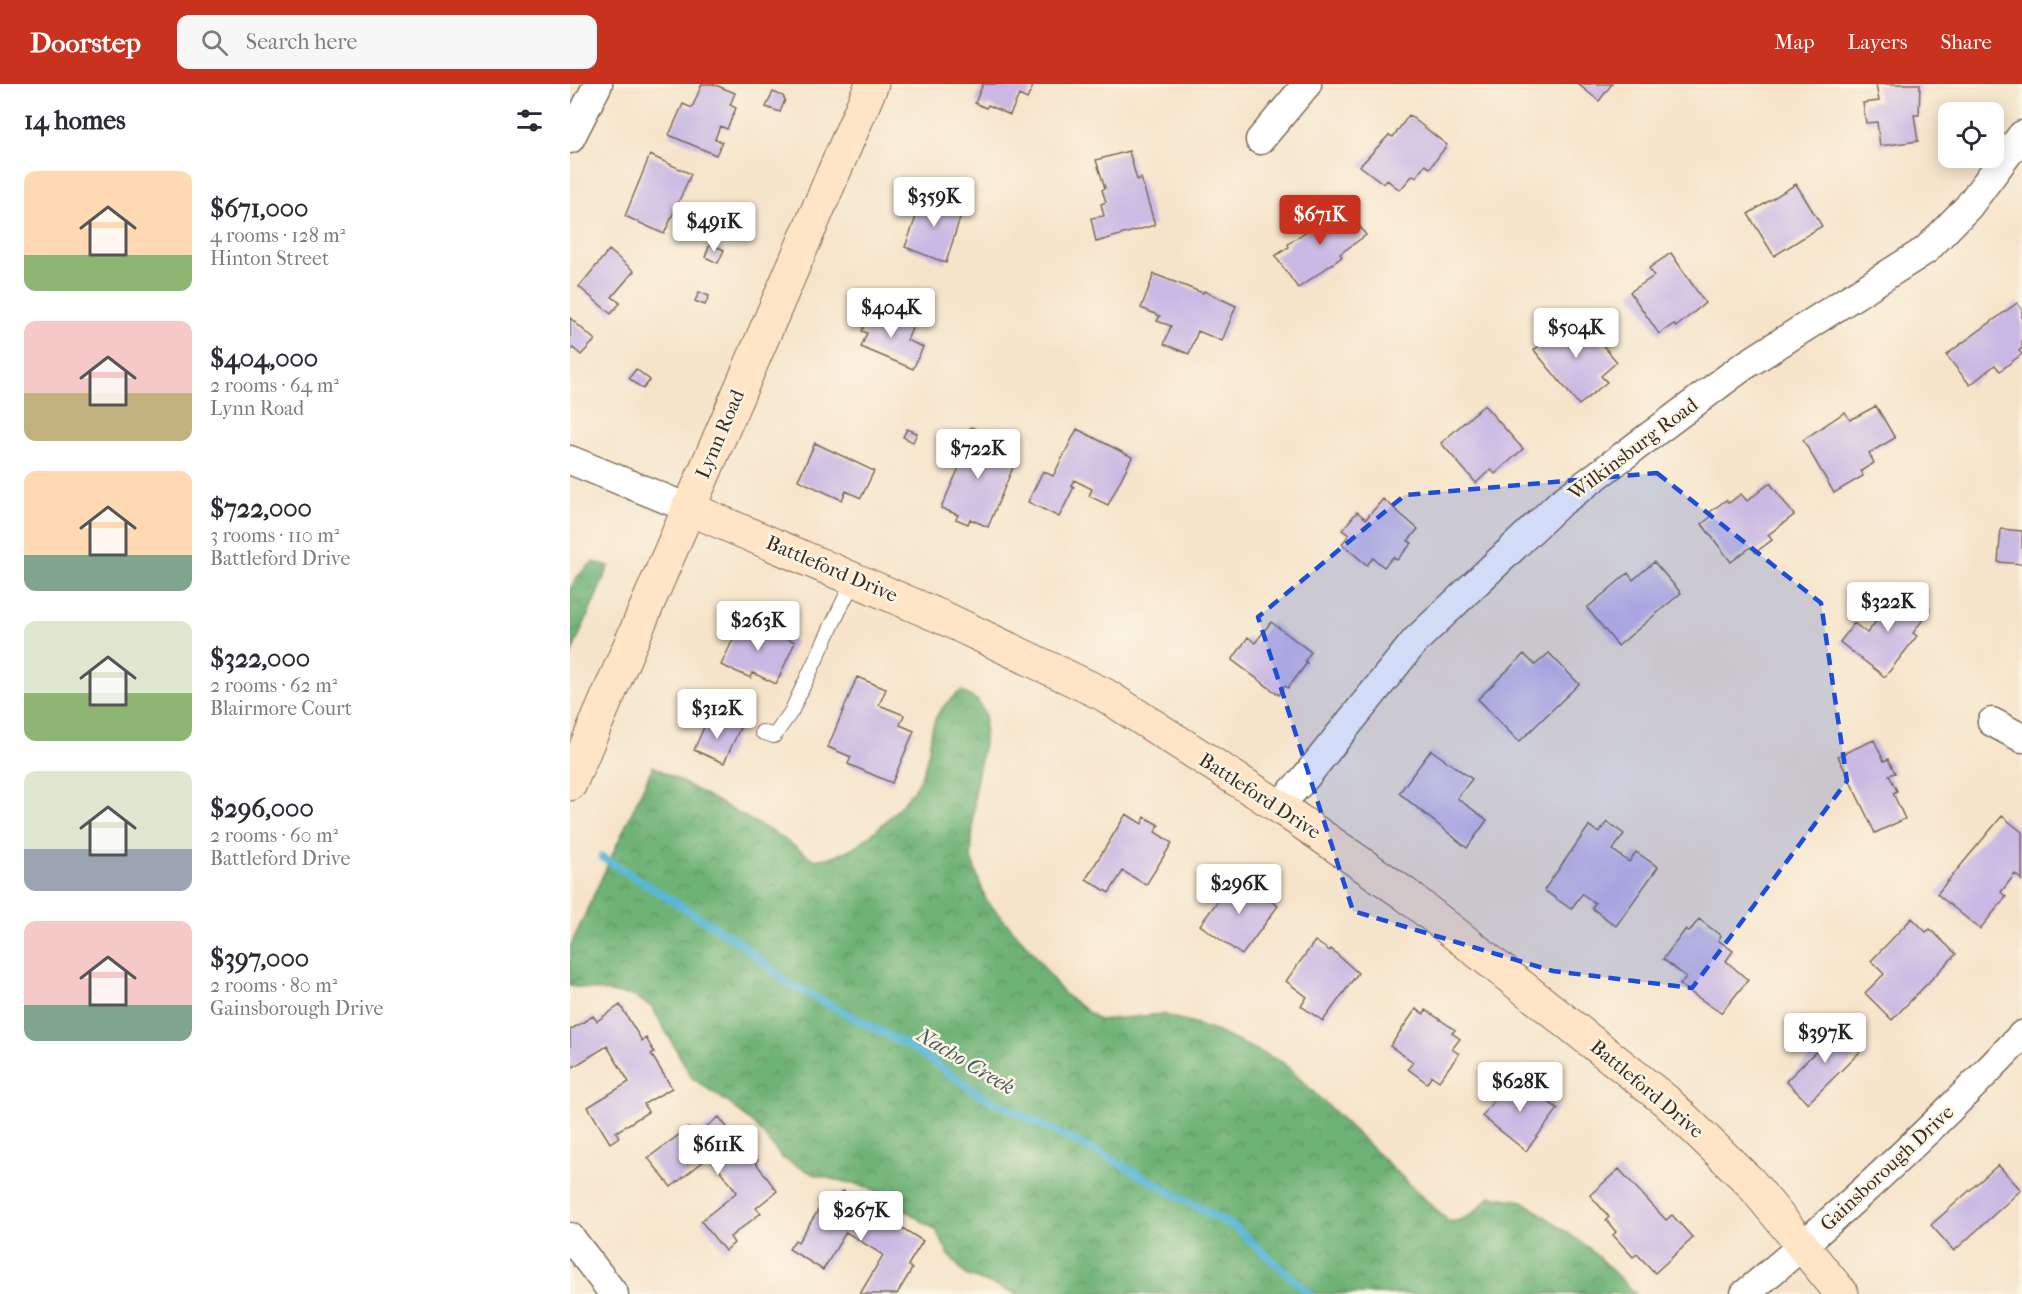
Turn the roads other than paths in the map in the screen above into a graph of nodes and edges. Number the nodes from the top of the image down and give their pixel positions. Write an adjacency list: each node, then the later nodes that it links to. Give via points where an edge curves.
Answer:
1 (597, 84): 5 (street)
2 (872, 84): 8 (street, Lynn Road)
3 (1307, 84): 6 (street)
4 (2022, 135): 14 (street, Wilkinsburg Road, via 1968,207 1926,250 1741,368 1558,504 1415,641)
5 (570, 139)
6 (1260, 140)
7 (570, 460): 8 (street, Battleford Drive)
8 (688, 508): 9 (street, Battleford Drive); 13 (street, Lynn Road)
9 (854, 579): 11 (lane, via 790,712 774,736); 14 (street, Battleford Drive, via 1105,695)
10 (1992, 722): 12 (street)
11 (762, 732)
12 (2022, 738)
13 (570, 784)
14 (1278, 806): 17 (street, Battleford Drive, via 1405,894 1665,1100 1750,1182)
15 (2022, 1035): 17 (street, Gainsborough Drive, via 1922,1137)
16 (570, 1237): 18 (street)
17 (1803, 1246): 19 (street, Gainsborough Drive); 20 (street, Battleford Drive)
18 (614, 1294)
19 (1745, 1294)
20 (1842, 1294)

